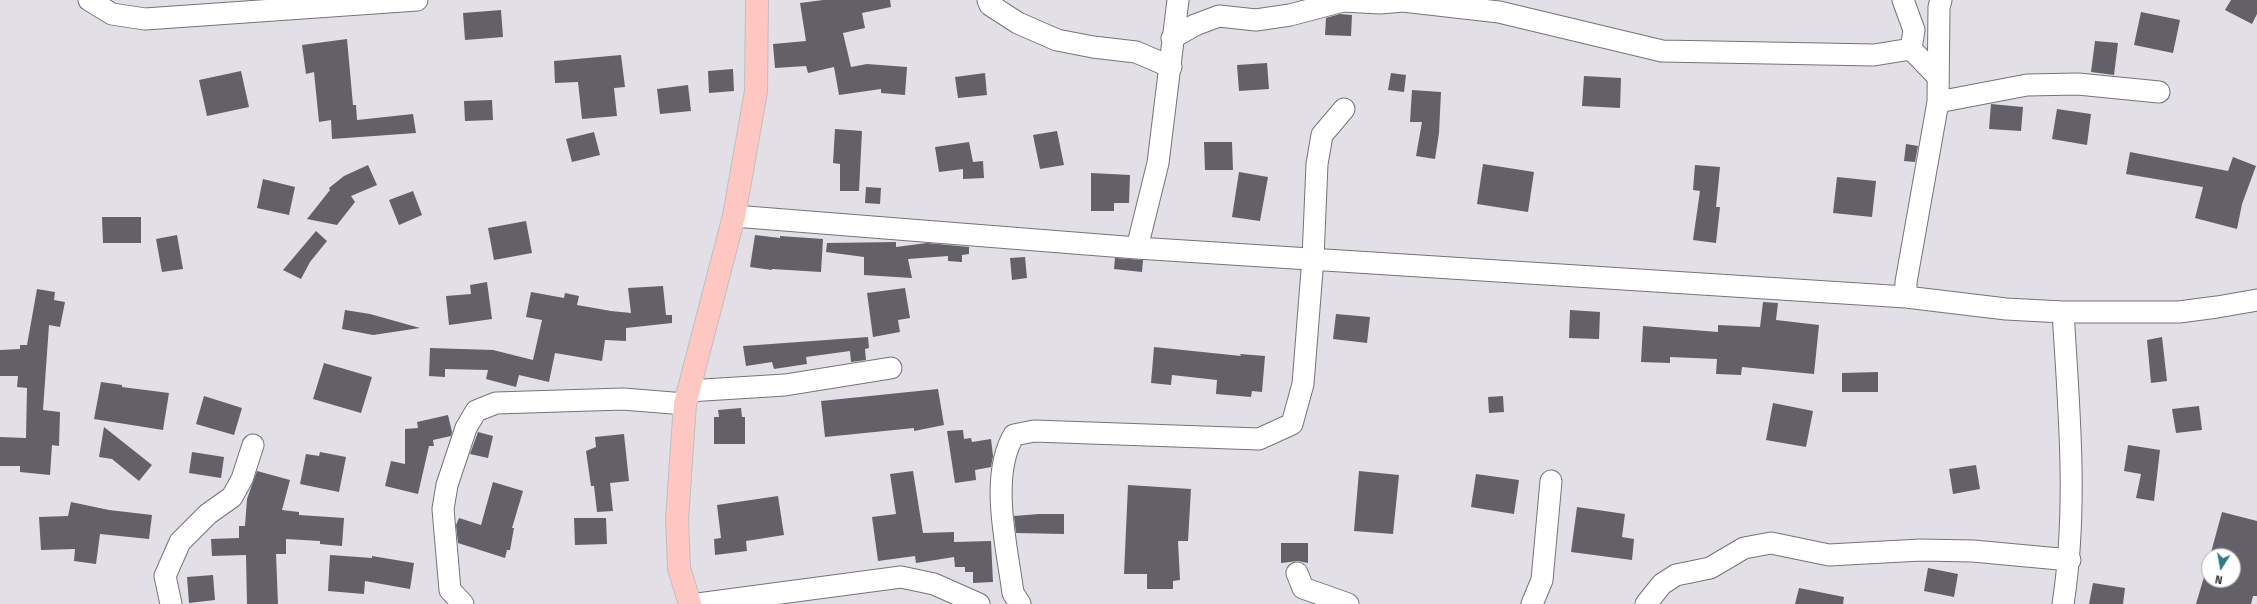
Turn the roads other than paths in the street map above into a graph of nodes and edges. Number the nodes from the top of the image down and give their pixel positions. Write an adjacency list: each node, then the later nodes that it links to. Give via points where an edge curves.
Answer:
1 (89, 0): 2 (street, via 112,14 145,19)
2 (418, 0)
3 (757, 0): 16 (main road, via 756,92)
4 (988, 0): 11 (street, via 990,5 1018,23 1057,40 1136,52)
5 (1178, 0): 9 (street)
6 (1403, 0): 9 (street, via 1380,4 1343,1 1290,15 1256,20 1219,16); 10 (street, via 1499,12 1662,51 1874,54)
7 (1902, 0): 10 (street, via 1914,30)
8 (1941, 0): 12 (street)
9 (1172, 38): 11 (street)
10 (1911, 49): 12 (street)
11 (1170, 67): 17 (street, via 1158,163)
12 (1938, 77): 14 (street)
13 (2159, 92): 14 (street, via 2078,84 2027,85)
14 (1938, 102): 19 (street, via 1906,282)
15 (1344, 109): 18 (street, via 1322,135 1317,164)
16 (734, 216): 17 (street); 23 (main road)
17 (1137, 248): 18 (street)
18 (1313, 258): 19 (street); 33 (street, via 1303,384 1292,424 1258,439 1034,432 1014,435 1008,445 1001,484 1013,593)
19 (1906, 297): 21 (street)
20 (2257, 300): 21 (street, via 2179,312)
21 (2063, 312): 26 (street, via 2071,489)
22 (891, 368): 23 (street)
23 (686, 398): 29 (street, via 496,403 476,411 466,428 447,484 443,509 450,590); 30 (main road, via 677,519 679,568)
24 (253, 445): 28 (street, via 242,479 232,497 208,514 180,542 165,576)
25 (1551, 481): 35 (street, via 1542,580)
26 (2070, 560): 36 (street, via 1936,550 1829,555 1771,544 1744,548 1710,568 1676,574 1662,584); 37 (street)
27 (1298, 573): 34 (street, via 1303,588)
28 (171, 604)
29 (463, 604)
30 (690, 604)
31 (698, 604): 32 (street, via 901,577 934,584)
32 (979, 604)
33 (1020, 604)
34 (1348, 604)
35 (1532, 604)
36 (1646, 604)
37 (2063, 604)

